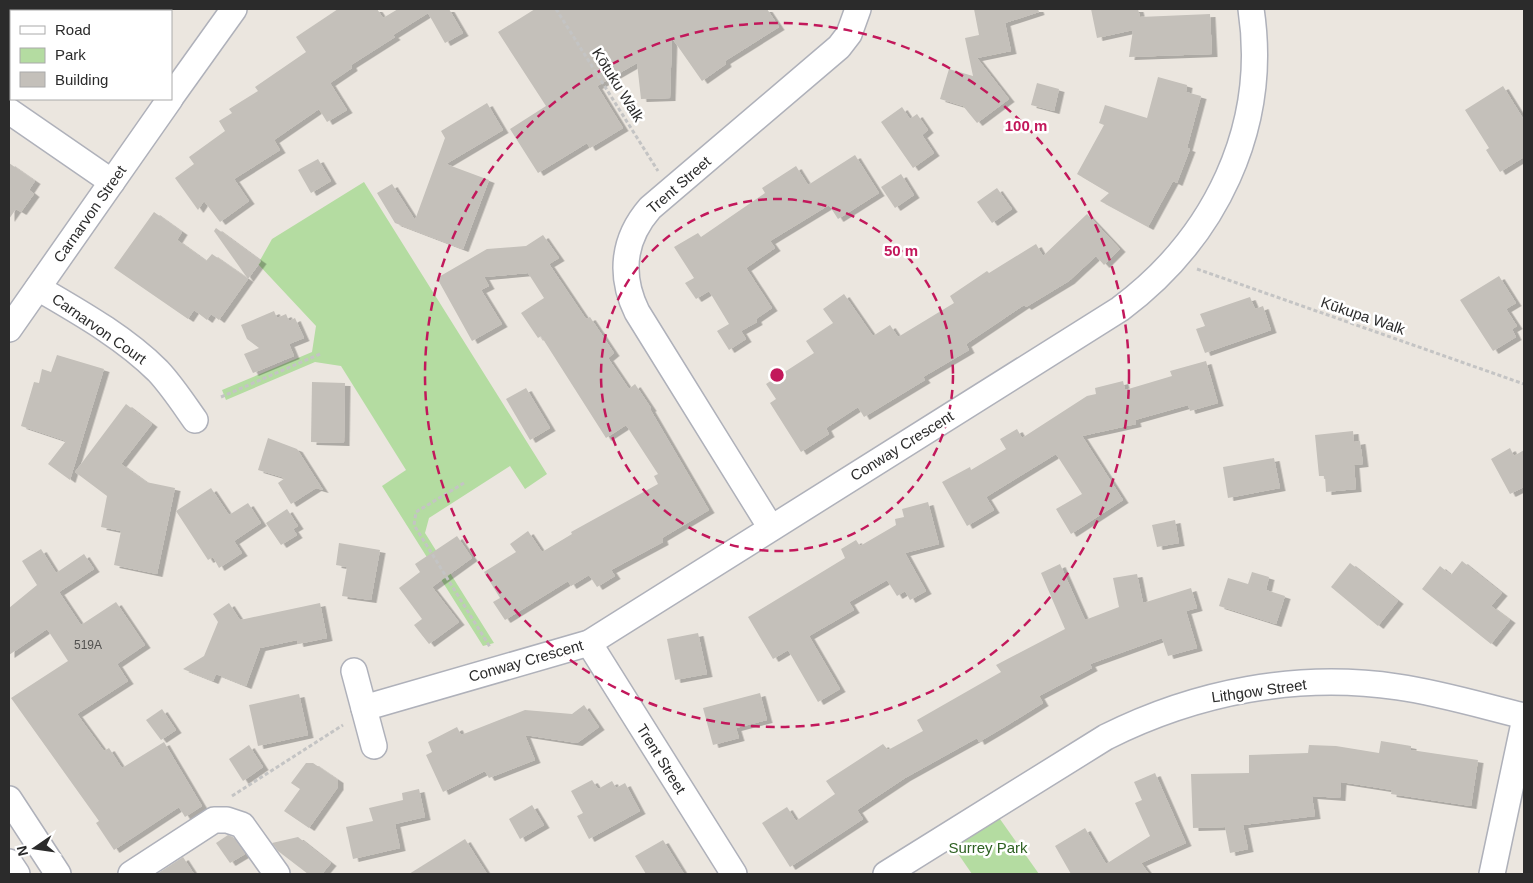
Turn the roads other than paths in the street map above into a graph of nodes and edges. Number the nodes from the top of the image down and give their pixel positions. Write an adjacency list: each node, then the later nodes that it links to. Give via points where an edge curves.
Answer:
1 (234, 9): 4 (street, Carnarvon Street)
2 (858, 9): 11 (street, Trent Street, via 849,34 839,47 650,208 638,222 625,260 628,296)
3 (1251, 9): 11 (street, Conway Crescent, via 1254,78 1242,138 1212,210 1174,260 1120,309)
4 (172, 97)
5 (170, 100): 7 (street, Carnarvon Street)
6 (9, 110): 7 (street)
7 (112, 182): 8 (street, Carnarvon Street)
8 (38, 288): 9 (street, Carnarvon Street); 10 (street, Carnarvon Court, via 140,354 173,389)
9 (9, 329)
10 (195, 420)
11 (771, 528): 12 (street, Conway Crescent)
12 (589, 643): 14 (street, Conway Crescent); 24 (street, Trent Street)
13 (354, 671): 14 (street)
14 (364, 708): 17 (street)
15 (1524, 716): 25 (street, Lithgow Street, via 1399,687 1359,683 1272,686 1200,700 1161,712 1106,738)
16 (1524, 723): 26 (street)
17 (374, 746)
18 (9, 799): 21 (street)
19 (9, 862): 20 (street)
20 (17, 874)
21 (58, 874)
22 (131, 874): 23 (street, via 214,820 242,825)
23 (277, 874)
24 (734, 874)
25 (886, 874)
26 (1492, 874)

